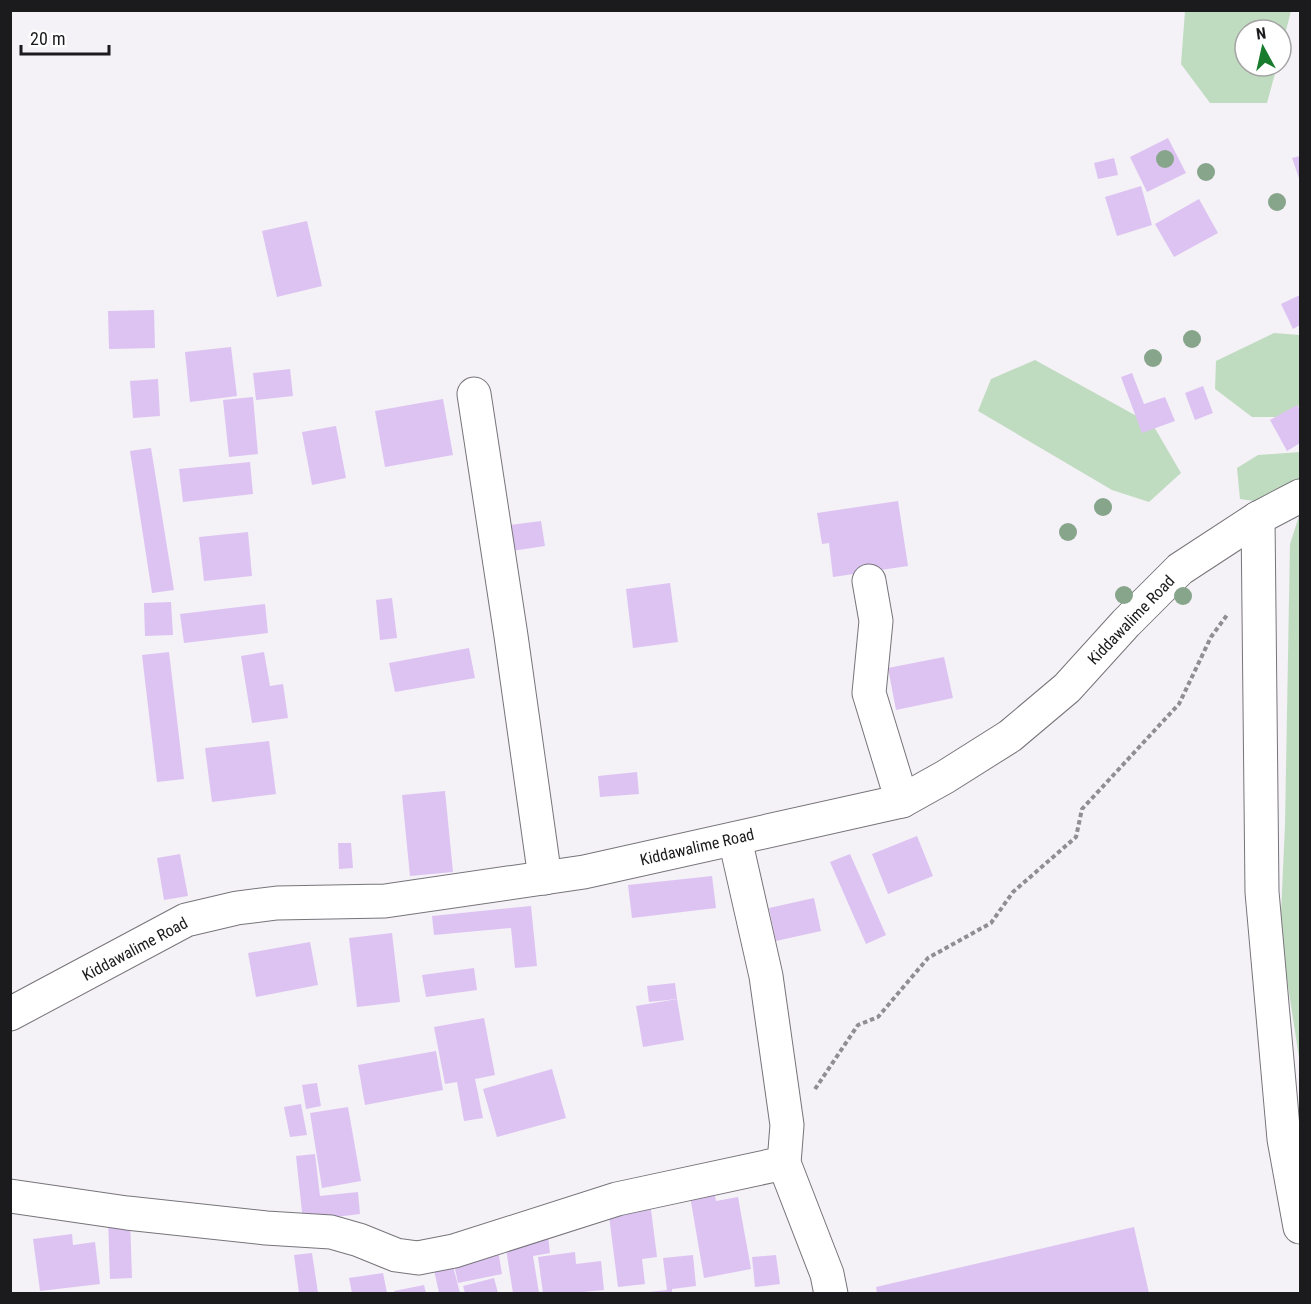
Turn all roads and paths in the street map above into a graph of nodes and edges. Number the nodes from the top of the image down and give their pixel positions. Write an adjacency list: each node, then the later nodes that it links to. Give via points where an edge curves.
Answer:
1 (474, 394): 8 (street)
2 (1300, 496): 3 (street, Kiddawalime Road)
3 (1258, 518): 6 (street, Kiddawalime Road, via 1180,569 1067,688 1010,736); 13 (street, via 1262,892 1284,1140)
4 (869, 582): 6 (street, via 876,621 870,693)
5 (1231, 610): 10 (path, via 1211,637 1179,704 1082,809 1076,837 1012,892 991,923 928,958 878,1017 858,1025)
6 (902, 801): 7 (street, Kiddawalime Road)
7 (735, 839): 8 (street, Kiddawalime Road); 11 (street, via 766,976 787,1125)
8 (545, 878): 9 (street, Kiddawalime Road, via 385,901 277,903 186,920)
9 (10, 1014)
10 (812, 1093)
11 (784, 1163): 12 (street, via 617,1199 454,1251 418,1258 396,1255 331,1232 139,1214); 14 (street)
12 (10, 1196)
13 (1300, 1227)
14 (831, 1293)

